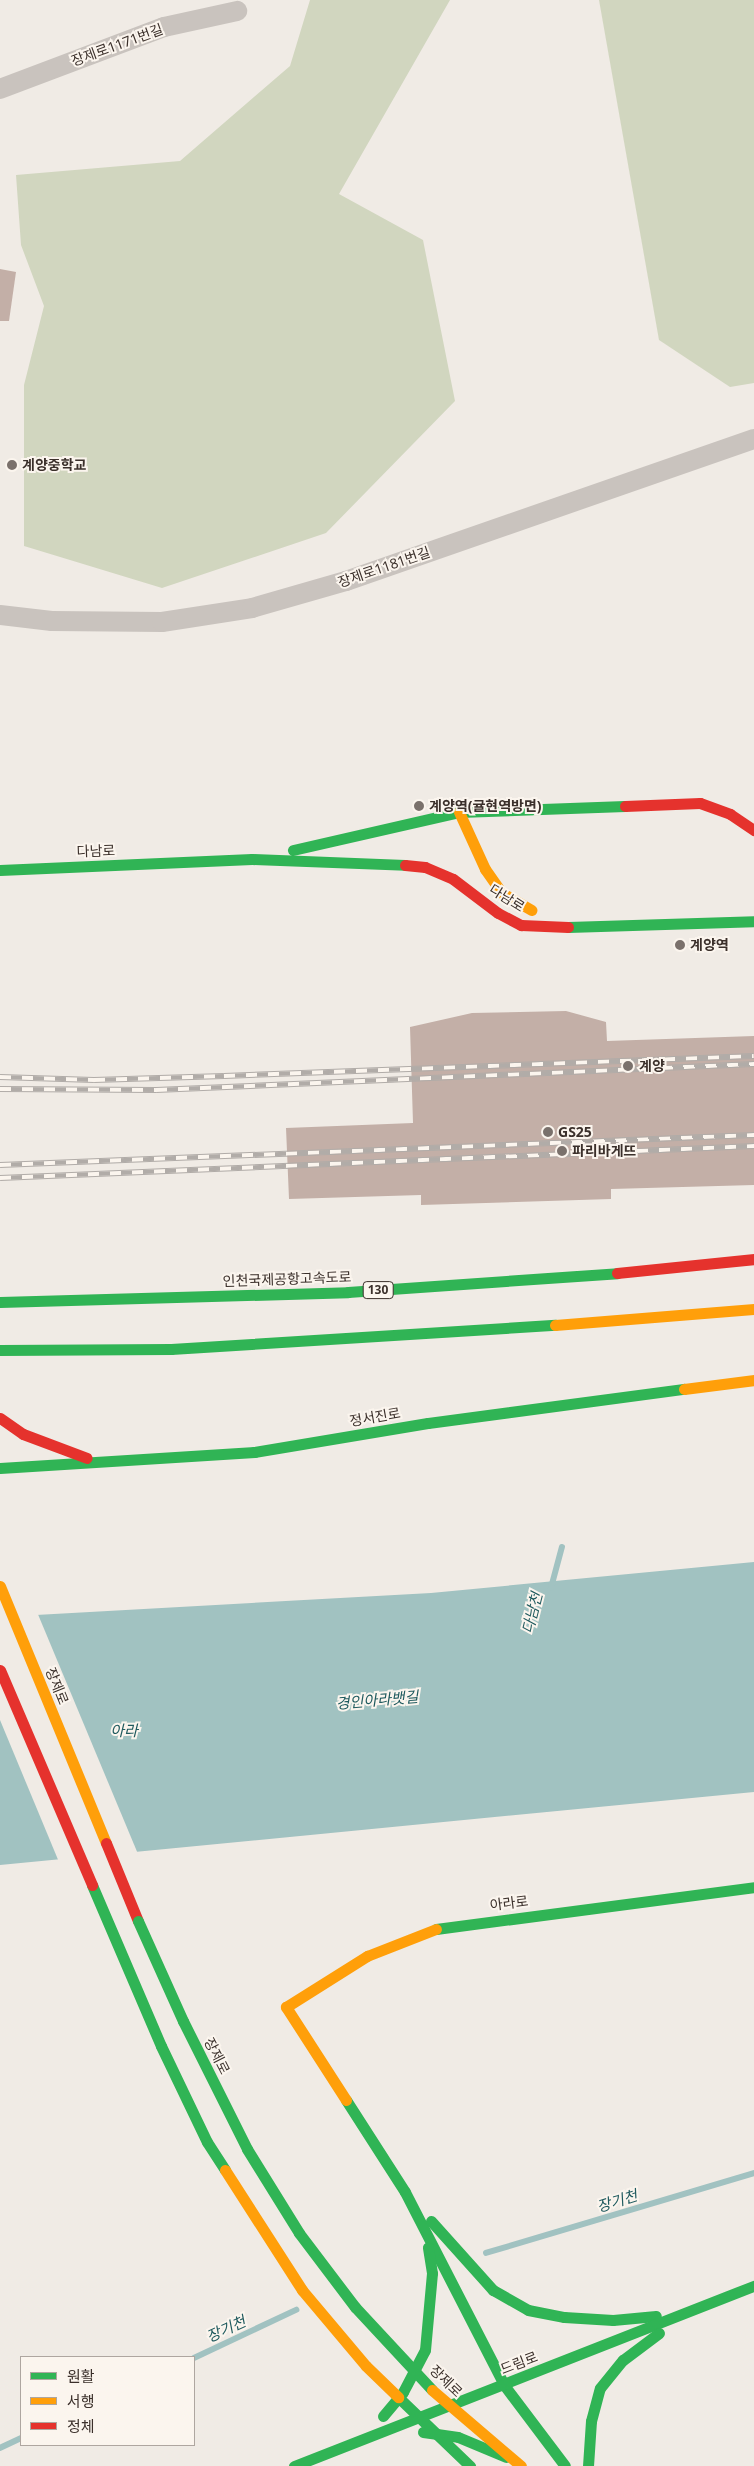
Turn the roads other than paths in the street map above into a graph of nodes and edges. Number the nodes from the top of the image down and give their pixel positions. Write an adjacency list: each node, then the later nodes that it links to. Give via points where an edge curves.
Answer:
1 (237, 10): 2 (street, 장제로1171번길, via 164,27)
2 (0, 89)
3 (754, 439): 4 (street, 장제로1181번길, via 346,581 252,608 162,622 52,621)
4 (0, 615)
5 (459, 812): 6 (main road, 다남로, via 700,803 730,814); 7 (main road, 다남로); 9 (main road, 다남로, via 485,869 502,893 529,910)
6 (754, 830)
7 (252, 859): 8 (main road, 다남로); 10 (main road, 다남로, via 425,867 453,879 498,913 521,925 539,928)
8 (0, 870)
9 (543, 911)
10 (752, 921)
11 (754, 1259): 12 (main road, 인천국제공항고속도로 / 130, via 603,1274 348,1292)
12 (0, 1302)
13 (754, 1309): 14 (main road, via 399,1337 171,1349)
14 (0, 1350)
15 (754, 1380): 17 (main road, 정서진로, via 428,1423 254,1452)
16 (0, 1418): 17 (main road, via 23,1434)
17 (98, 1462): 18 (main road, 정서진로)
18 (0, 1468)
19 (0, 1586): 30 (main road, 장제로, bridge, via 138,1921 182,2021 247,2149 300,2233 355,2306 426,2385)
20 (0, 1670): 29 (main road, bridge, via 161,2046 222,2166 302,2290 366,2366)
21 (754, 1887): 22 (main road, 아라로, via 442,1926 367,1956 286,2007)
22 (405, 2192): 23 (main road); 25 (main road, via 493,2290 528,2310 564,2317 613,2320)
23 (426, 2234): 26 (main road); 27 (main road, via 432,2273 425,2350 403,2392)
24 (754, 2286): 25 (main road, 드림로)
25 (686, 2313): 26 (main road, 드림로); 32 (main road, via 624,2360 600,2388 591,2421)
26 (504, 2385): 27 (main road, 드림로); 31 (main road)
27 (364, 2438): 28 (main road, 드림로); 30 (main road, via 421,2432 458,2437 492,2449)
28 (294, 2466)
29 (470, 2466)
30 (522, 2466)
31 (565, 2466)
32 (588, 2466)

